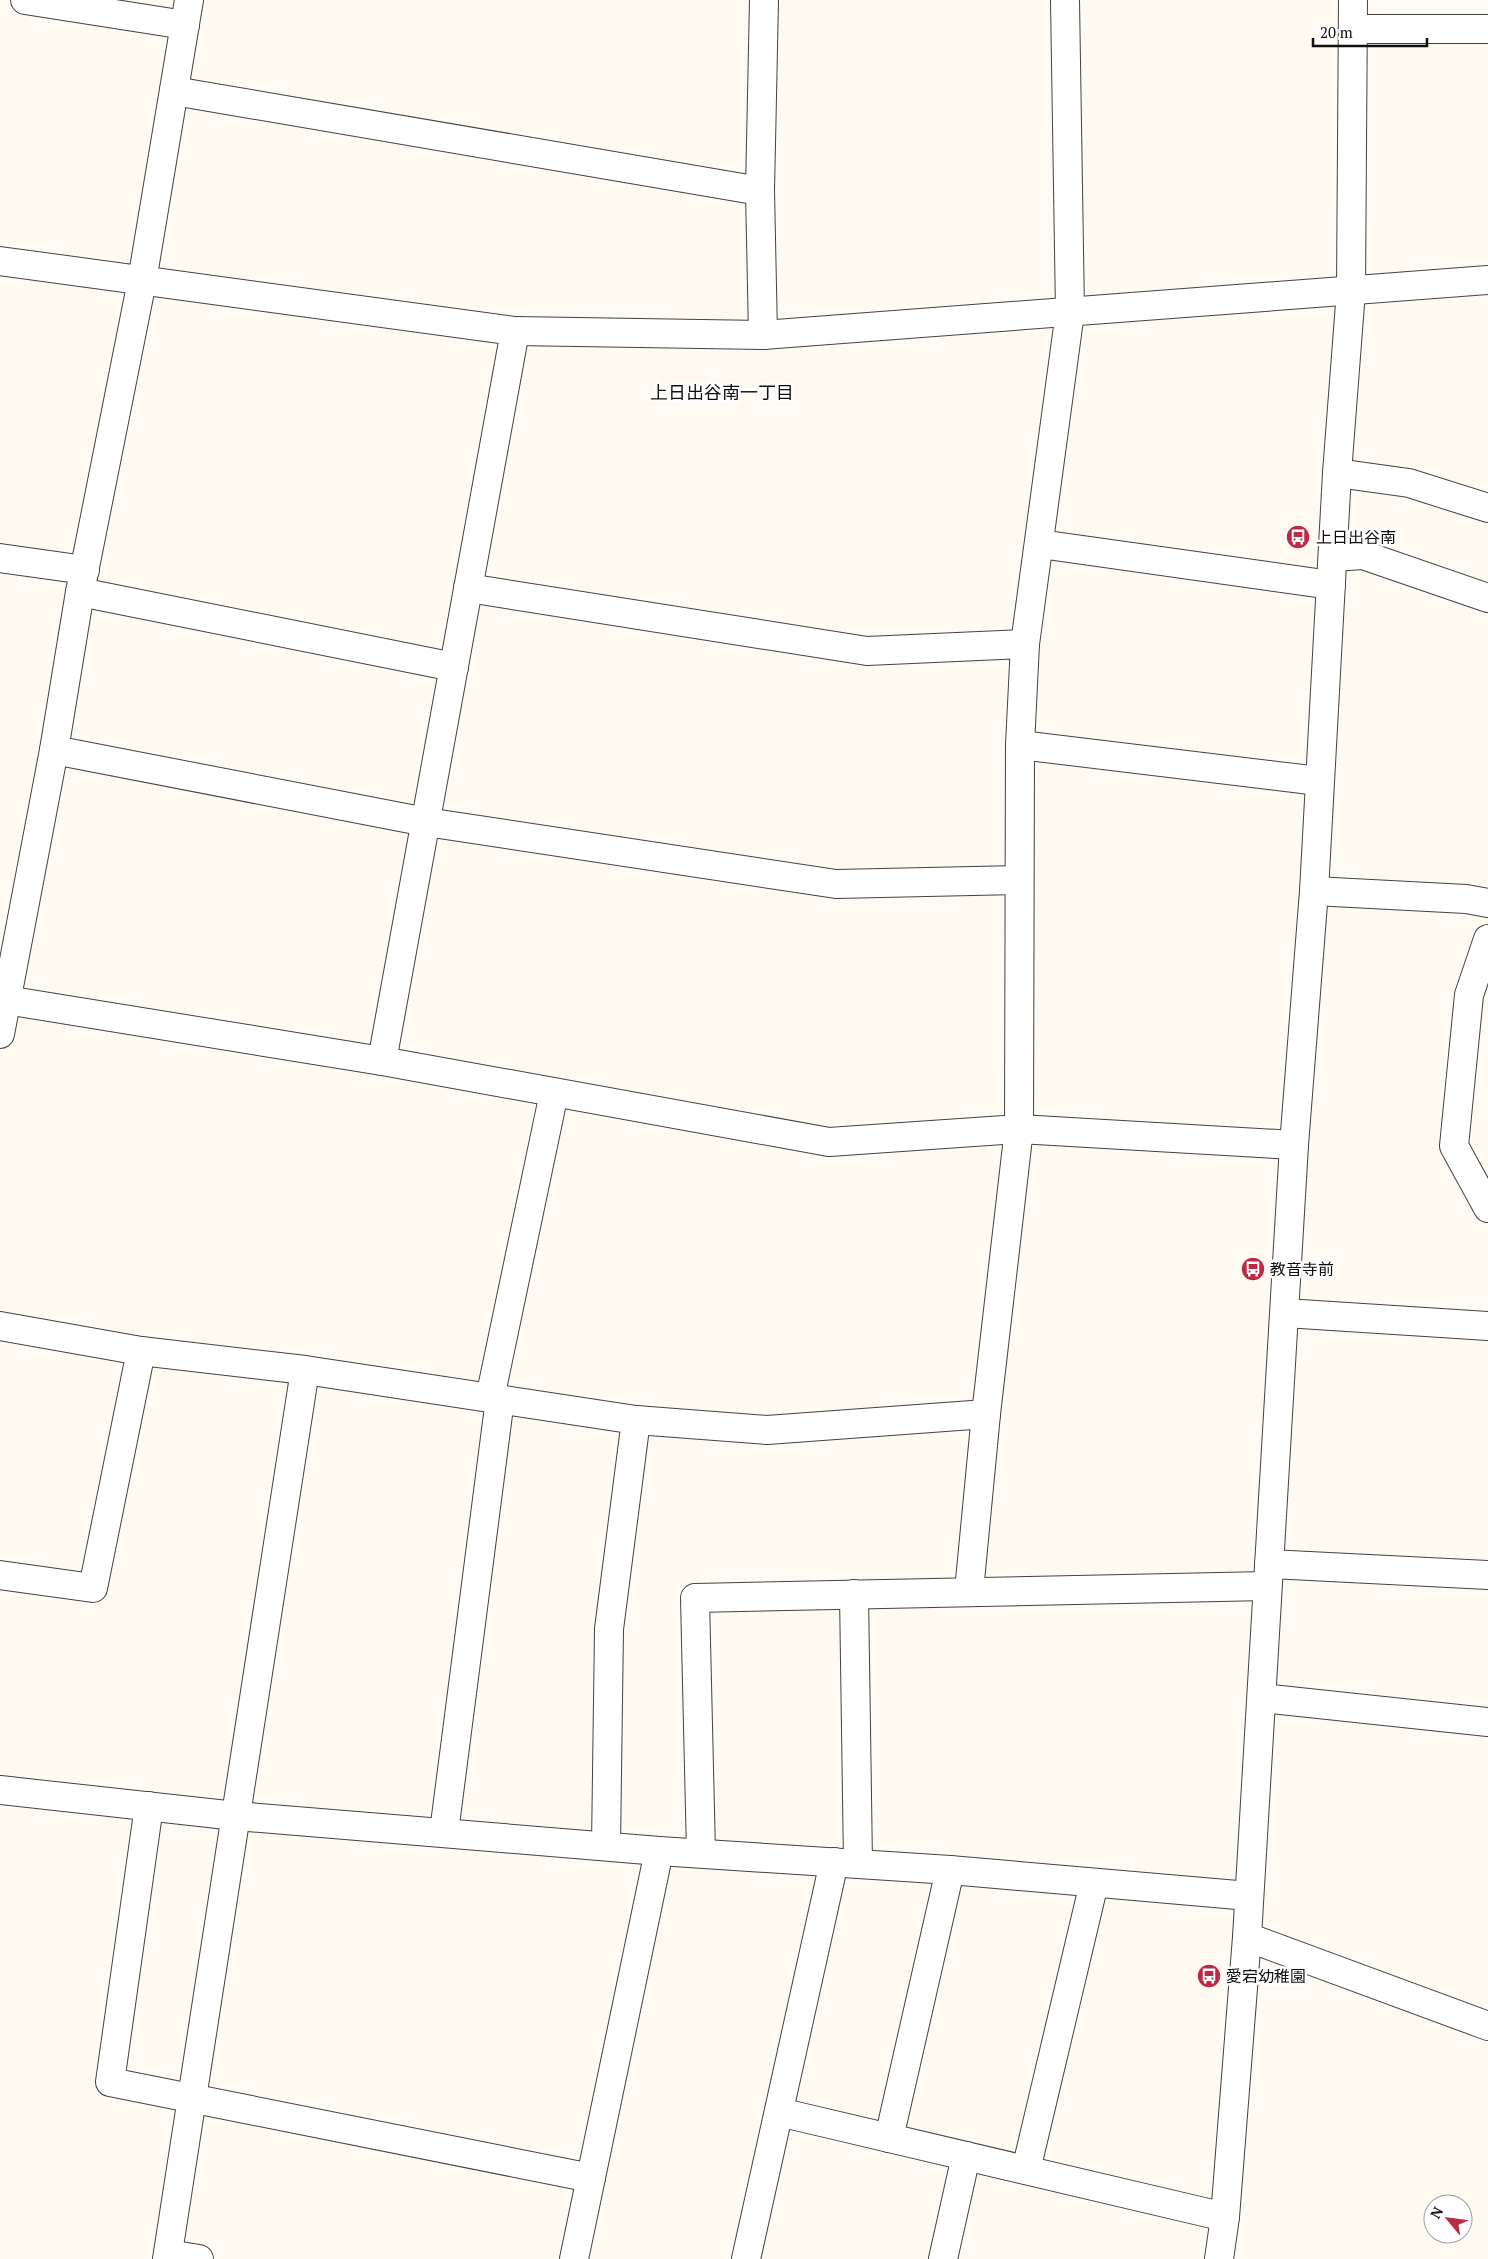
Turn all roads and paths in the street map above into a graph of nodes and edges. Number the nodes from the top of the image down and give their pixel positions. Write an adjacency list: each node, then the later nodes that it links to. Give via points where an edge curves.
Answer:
1 (25, 0): 5 (street)
2 (764, 0): 9 (street)
3 (1065, 0): 14 (street)
4 (1353, 0): 6 (street)
5 (187, 12): 8 (street)
6 (1352, 29): 7 (street); 13 (street)
7 (1488, 29)
8 (174, 91): 9 (street); 12 (street)
9 (760, 191): 16 (street)
10 (0, 261): 12 (street)
11 (1488, 280): 13 (street)
12 (142, 281): 15 (street); 22 (street)
13 (1350, 291): 14 (street); 17 (street)
14 (1070, 312): 16 (street); 19 (street)
15 (515, 331): 16 (street); 24 (street)
16 (763, 336)
17 (1337, 472): 18 (street, via 1409,483); 21 (street)
18 (1488, 508)
19 (1040, 544): 23 (street); 26 (street)
20 (0, 558): 22 (street)
21 (1333, 558): 23 (street); 25 (street, via 1363,555)
22 (82, 581): 27 (street); 29 (street)
23 (1331, 585): 30 (street)
24 (468, 588): 26 (street, via 867,651); 27 (street)
25 (1488, 598)
26 (1025, 644): 28 (street)
27 (454, 667): 31 (street)
28 (1020, 745): 30 (street); 32 (street)
29 (54, 750): 31 (street); 36 (street)
30 (1319, 781): 33 (street)
31 (426, 822): 32 (street, via 836,884); 38 (street)
32 (1019, 880): 40 (street)
33 (1314, 891): 34 (street); 41 (street)
34 (1488, 903)
35 (1488, 939): 42 (street, via 1469,995 1454,1146)
36 (3, 1000): 37 (street); 38 (street)
37 (0, 1034)
38 (382, 1062): 39 (street)
39 (554, 1093): 40 (street, via 829,1142); 48 (street)
40 (1019, 1129): 41 (street); 49 (street)
41 (1294, 1145): 43 (street)
42 (1488, 1208)
43 (1285, 1313): 45 (street); 52 (street)
44 (0, 1326): 46 (street)
45 (1488, 1326)
46 (141, 1352): 47 (street); 51 (street, via 93,1588)
47 (305, 1370): 48 (street); 60 (street)
48 (495, 1398): 50 (street); 61 (street)
49 (986, 1414): 50 (street, via 767,1430); 54 (street)
50 (636, 1420): 62 (street, via 609,1629)
51 (0, 1575)
52 (1268, 1575): 53 (street); 54 (street); 56 (street)
53 (1488, 1575)
54 (969, 1591): 55 (street)
55 (854, 1594): 64 (street, via 695,1598); 65 (street)
56 (1262, 1698): 57 (street); 68 (street)
57 (1488, 1722)
58 (0, 1790): 59 (street)
59 (148, 1806): 60 (street); 71 (street, via 110,2082)
60 (236, 1816): 61 (street); 71 (street)
61 (444, 1832): 62 (street)
62 (606, 1846): 63 (street)
63 (659, 1851): 64 (street); 76 (street)
64 (701, 1853): 65 (street)
65 (846, 1863): 66 (street); 72 (street)
66 (950, 1870): 67 (street); 73 (street)
67 (1094, 1883): 68 (street); 75 (street)
68 (1249, 1896): 69 (street)
69 (1247, 1937): 70 (street); 77 (street)
70 (1488, 2026)
71 (192, 2100): 76 (street); 78 (street)
72 (779, 2112): 73 (street); 81 (street)
73 (889, 2138): 74 (street)
74 (966, 2156): 75 (street); 82 (street)
75 (1026, 2170): 77 (street)
76 (591, 2178): 80 (street)
77 (1225, 2217): 83 (street)
78 (167, 2256): 79 (street)
79 (199, 2259)
80 (574, 2259)
81 (746, 2259)
82 (942, 2259)
83 (1219, 2259)

